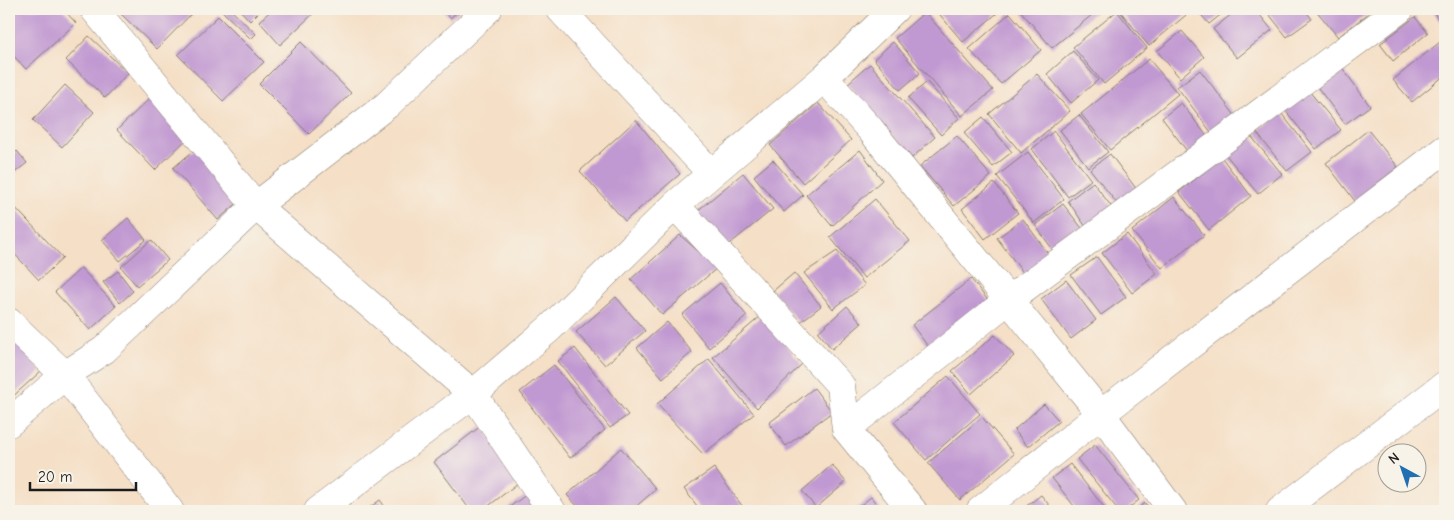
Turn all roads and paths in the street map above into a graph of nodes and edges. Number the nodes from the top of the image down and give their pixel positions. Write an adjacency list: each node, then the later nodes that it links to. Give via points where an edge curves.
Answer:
1 (94, 9): 10 (street)
2 (488, 9): 10 (street, via 387,105)
3 (560, 9): 8 (street)
4 (895, 9): 6 (street)
5 (1400, 9): 11 (street)
6 (824, 78): 8 (street); 11 (street, via 870,129)
7 (1445, 149): 16 (street)
8 (711, 173): 9 (street)
9 (674, 205): 15 (street, via 550,328); 18 (street, via 841,386)
10 (256, 206): 13 (street, via 104,350); 15 (street)
11 (1007, 301): 16 (street); 18 (street)
12 (9, 322): 13 (street)
13 (65, 375): 17 (street); 19 (street)
14 (1445, 385): 25 (street)
15 (473, 394): 20 (street); 21 (street)
16 (1101, 414): 23 (street); 24 (street)
17 (9, 422)
18 (846, 429): 22 (street)
19 (170, 511)
20 (318, 511)
21 (552, 511)
22 (913, 511)
23 (980, 511)
24 (1173, 511)
25 (1280, 511)

